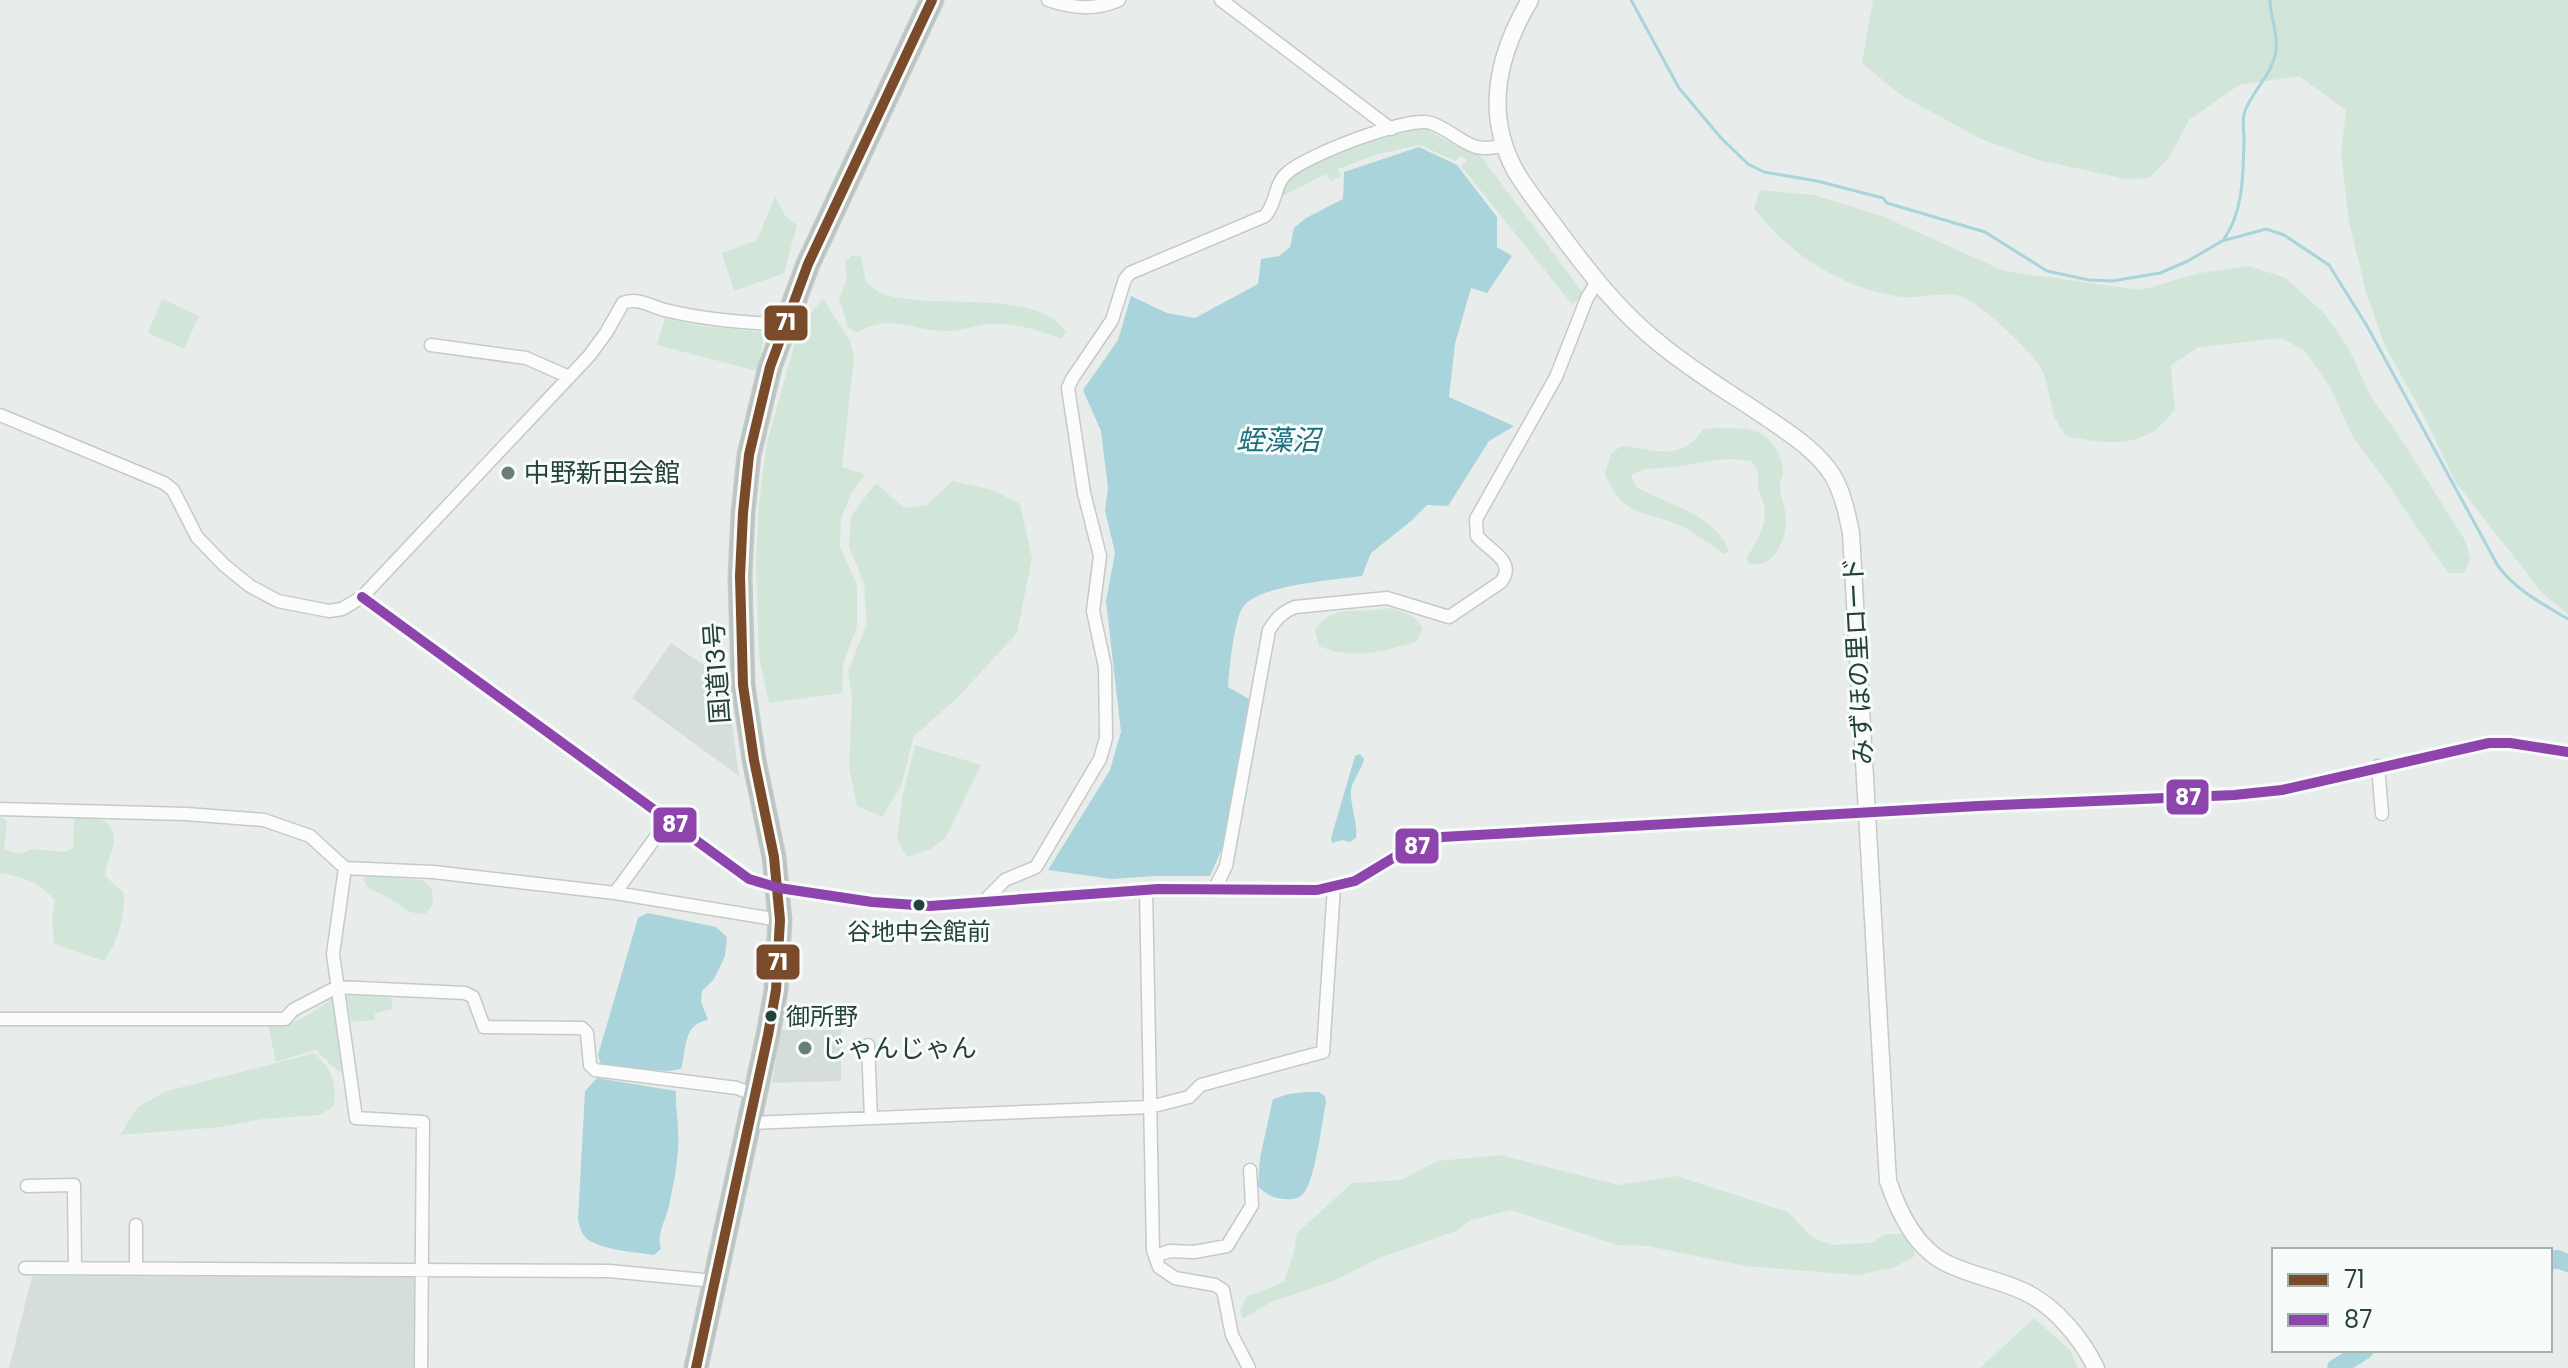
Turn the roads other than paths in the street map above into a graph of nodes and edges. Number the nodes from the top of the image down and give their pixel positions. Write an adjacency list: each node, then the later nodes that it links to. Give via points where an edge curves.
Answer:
1 (932, 0): 9 (highway, 国道13号, via 808,264)
2 (1048, 0): 3 (street, via 1089,8)
3 (1119, 0)
4 (1221, 0): 6 (street)
5 (1530, 0): 7 (street, みずほの里ロード, via 1502,59 1498,107)
6 (1391, 129): 7 (street, via 1430,123 1481,150); 26 (street, via 1314,156 1289,171 1265,216 1130,273 1112,320 1072,379 1068,388 1084,493 1100,556 1093,611 1105,667 1106,738 1100,759 1036,867 1005,880)
7 (1504, 145): 8 (street, みずほの里ロード, via 1516,172)
8 (1597, 282): 17 (street, みずほの里ロード, via 1661,345 1810,449 1832,474 1845,501 1851,533); 24 (street, via 1556,377 1476,519 1477,536 1508,568 1501,582 1449,617 1387,598 1295,607 1275,619 1226,866)
9 (785, 325): 11 (street, via 703,319 626,301 589,356); 22 (highway, 国道13号, via 749,455 740,576 744,697)
10 (431, 345): 11 (street, via 526,358)
11 (567, 376): 13 (street)
12 (0, 415): 13 (street, via 164,483 173,490 197,537 224,565 278,601 336,611)
13 (362, 597): 19 (street)
14 (2568, 752): 15 (street, via 2489,743)
15 (2378, 766): 17 (street, via 2258,793); 18 (street)
16 (0, 809): 20 (street, via 264,820 310,836)
17 (1867, 814): 21 (street, via 1442,837); 47 (street, みずほの里ロード, via 1888,1181 1896,1204 1920,1242 1946,1263 2027,1293 2048,1308 2085,1347)
18 (2382, 814)
19 (669, 819): 22 (street, via 749,879); 25 (street)
20 (345, 868): 25 (street, via 433,872); 28 (street, via 333,954)
21 (1334, 887): 24 (street); 32 (street, via 1323,1052 1201,1085 1189,1097)
22 (779, 888): 26 (street, via 930,906); 27 (highway, 国道13号)
23 (1146, 890): 24 (street); 26 (street); 32 (street)
24 (1214, 890)
25 (615, 893): 27 (street)
26 (983, 902)
27 (780, 920): 31 (highway, 国道13号, via 776,990)
28 (337, 987): 29 (street, via 285,1019); 31 (street, via 465,993 473,997 484,1027 582,1028 595,1070 737,1088); 42 (street, via 356,1118 423,1122)
29 (0, 1019)
30 (868, 1045): 33 (street)
31 (755, 1095): 34 (highway, 国道13号)
32 (1150, 1107): 33 (street); 38 (street)
33 (871, 1118): 34 (street)
34 (750, 1123): 43 (highway, 国道13号)
35 (1250, 1170): 38 (street, via 1252,1205 1227,1246)
36 (27, 1186): 40 (street, via 74,1185)
37 (136, 1225): 41 (street)
38 (1155, 1256): 46 (street, via 1159,1267 1175,1278 1223,1290 1232,1335)
39 (25, 1268): 40 (street)
40 (75, 1268): 41 (street)
41 (136, 1268): 42 (street)
42 (421, 1269): 43 (street, via 609,1271); 44 (street)
43 (714, 1281): 45 (highway, 国道13号)
44 (421, 1368)
45 (696, 1368)
46 (1249, 1368)
47 (2096, 1368)

